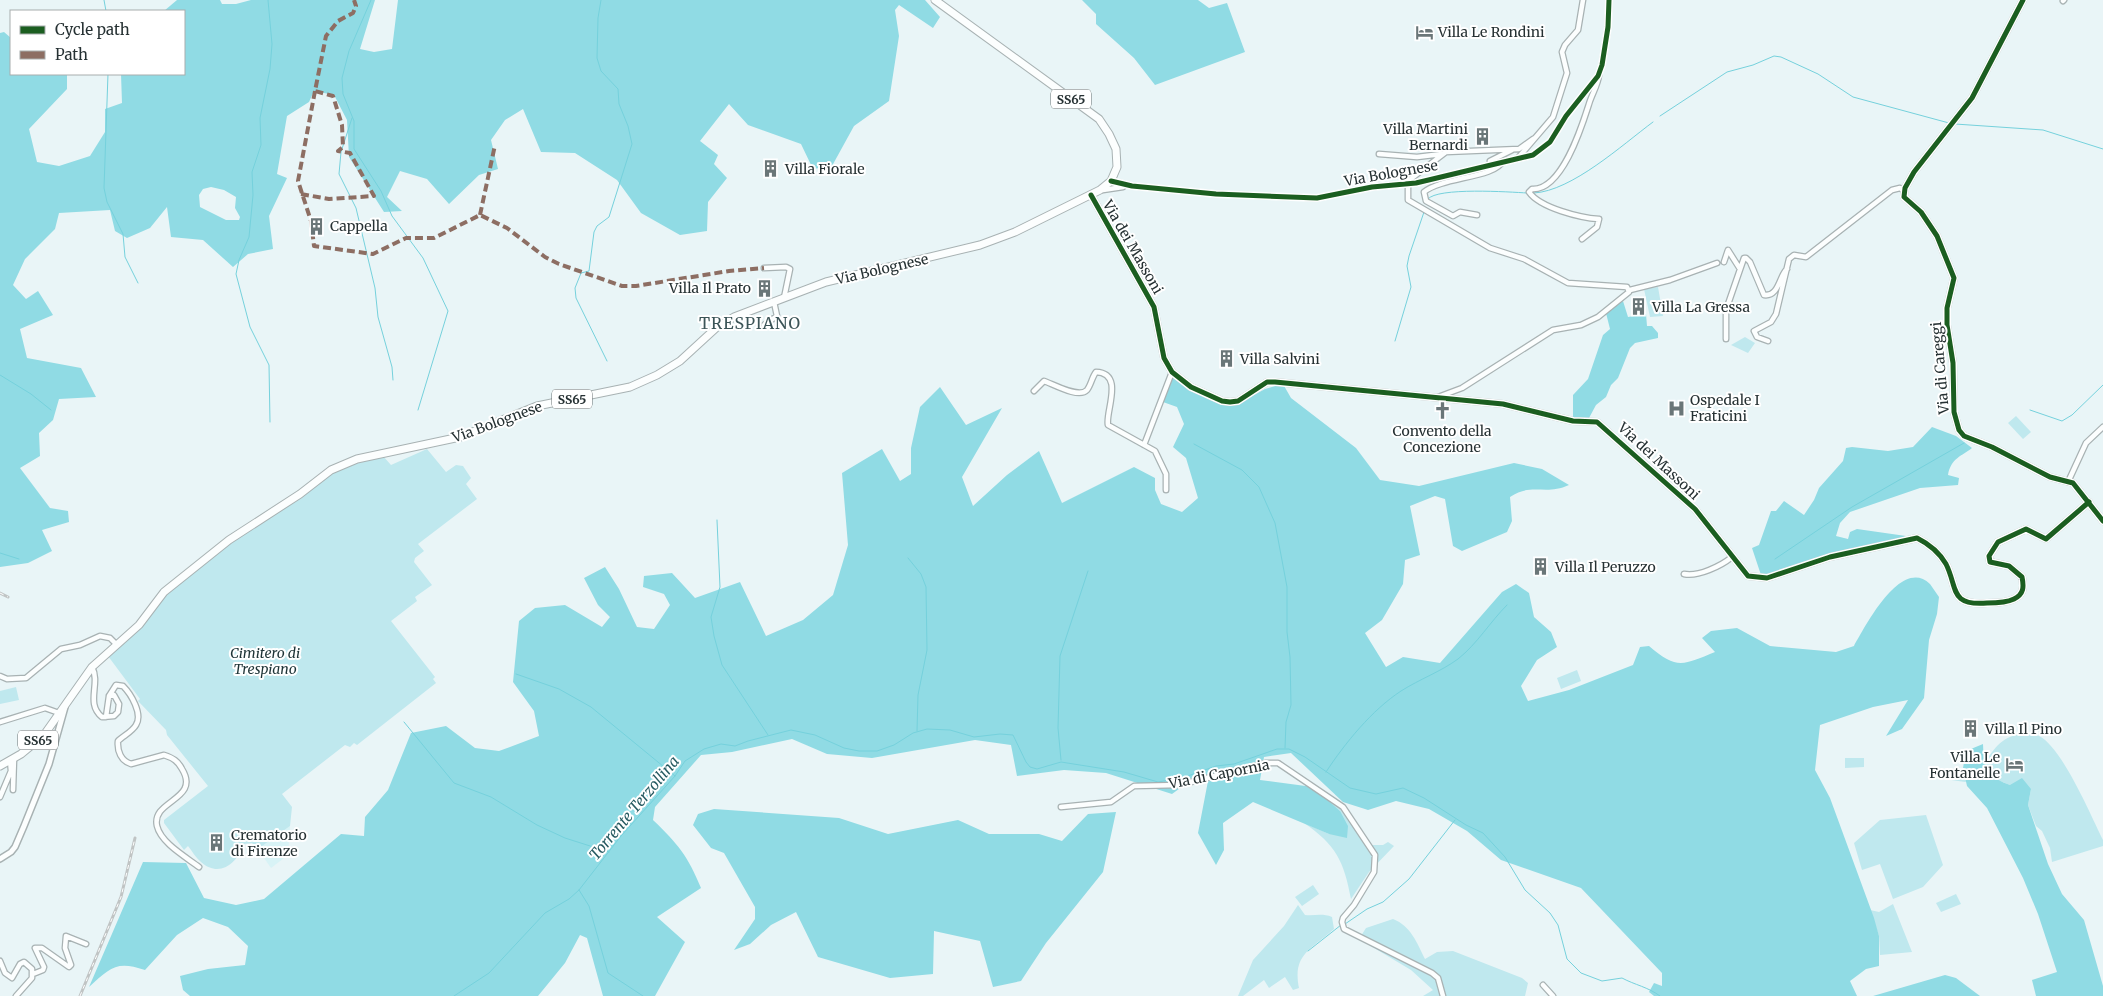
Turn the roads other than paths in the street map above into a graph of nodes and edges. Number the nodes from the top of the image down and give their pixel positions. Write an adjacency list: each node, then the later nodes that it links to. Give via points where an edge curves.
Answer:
1 (935, 0): 13 (main road, SS65, via 1099,119 1116,149 1117,167)
2 (1583, 0): 6 (street, via 1578,30 1562,52 1567,73 1559,104 1545,129)
3 (1609, 0): 5 (street, Via Bolognese, via 1608,27)
4 (2023, 0): 15 (street, via 1972,98 1932,146)
5 (1599, 72): 10 (street, Via Bolognese, via 1550,142 1534,155); 18 (street, Via Bolognese, via 1569,160 1544,186 1529,192 1544,204 1583,219 1598,219 1599,223)
6 (1533, 139): 7 (street); 10 (street)
7 (1513, 149): 9 (street, via 1470,149); 11 (street)
8 (1379, 154): 9 (street, via 1417,157)
9 (1443, 154): 14 (street)
10 (1518, 158): 12 (street, Via Bolognese)
11 (1490, 161)
12 (1503, 161): 14 (street, Via Bolognese); 17 (street, Via Bolognese, via 1496,169 1444,182 1424,192 1426,201 1453,216 1460,212)
13 (1113, 184): 14 (street, Via Bolognese, via 1305,198); 16 (main road, Via Bolognese / SS65)
14 (1407, 184): 24 (street, via 1408,200 1490,248 1524,259 1568,283 1618,286)
15 (1904, 191): 23 (street, via 1900,188 1892,190 1806,257 1794,255 1789,259); 35 (street, Via di Careggi, via 1906,200 1921,212 1937,236 1954,278 1947,308 1947,325 1954,373 1954,412 1959,430 1964,436 2050,477)
16 (1091, 195): 25 (main road, Via Bolognese / SS65, via 1015,232 980,245 829,281); 30 (street, Via dei Massoni, via 1154,307 1164,358)
17 (1477, 215)
18 (1582, 240)
19 (1724, 262): 22 (street, via 1728,250)
20 (1716, 263): 24 (street)
21 (764, 268): 25 (street, via 790,269)
22 (1740, 269): 23 (street, via 1746,258 1762,292 1768,296 1779,285 1782,273); 28 (street, via 1726,310)
23 (1787, 269): 29 (street, via 1772,322 1754,331 1756,337)
24 (1630, 290): 32 (street, via 1598,317 1582,325 1553,330 1462,388)
25 (784, 298): 26 (main road, Via Bolognese / SS65)
26 (774, 302): 27 (street, via 777,316); 41 (main road, Via Bolognese / SS65, via 726,320 675,365 630,387 537,406 460,437 337,466 235,535 176,582 155,602 139,626)
27 (764, 325)
28 (1726, 339)
29 (1768, 341)
30 (1172, 372): 32 (street, Via dei Massoni, via 1191,387 1230,402 1238,401 1268,382); 34 (street)
31 (1034, 391): 34 (street, via 1044,381 1067,391 1082,393 1099,372 1107,377 1112,390 1108,425)
32 (1438, 397): 39 (street, Via dei Massoni, via 1503,404 1573,421 1597,422 1694,509)
33 (2103, 427): 35 (street, via 2086,443)
34 (1144, 446): 36 (street, via 1155,451 1166,474)
35 (2068, 482): 37 (street, Via di Careggi, via 2079,488)
36 (1166, 490)
37 (2089, 502): 38 (street, Via di Careggi); 39 (street, Via dei Massoni, via 2046,539 2026,529 1996,544 1989,561 2015,569 2022,577 2023,592 2005,601 1976,604 1961,600 1954,592 1940,556 1917,538 1830,557 1767,578 1748,576)
38 (2103, 521)
39 (1732, 557): 40 (street, via 1715,567)
40 (1684, 574)
41 (117, 645): 42 (main road, Via Bolognese / SS65); 43 (street, via 110,638 100,636 60,649 26,678)
42 (92, 667): 45 (main road, Via Bolognese / SS65); 47 (street, via 94,708)
43 (0, 676)
44 (109, 696): 47 (street); 47 (street, via 114,695 118,699 119,709 114,716); 55 (street, via 114,687 123,686 137,711 135,727 118,741 123,760 131,764 164,755 172,757 184,771 187,785 157,817 157,827 164,838)
45 (66, 704): 46 (main road, Via Bolognese / SS65); 54 (street, via 49,764 24,826 11,852)
46 (60, 713): 48 (street, via 45,708); 49 (main road, Via Bolognese / SS65, via 38,740)
47 (106, 717)
48 (0, 722)
49 (12, 759): 50 (main road, Via Bolognese / SS65); 51 (street); 52 (street, via 6,787)
50 (0, 766)
51 (14, 790)
52 (0, 797)
53 (1061, 807): 61 (street, Via di Capornia, via 1111,802 1134,786 1179,784 1278,763 1343,807 1375,855 1374,872 1342,924 1347,931 1432,973 1438,978)
54 (0, 858)
55 (199, 867)
56 (86, 944): 58 (street, via 66,936 69,967 42,948 35,948 44,968)
57 (0, 961): 58 (street, via 8,977 15,976 24,962)
58 (33, 974): 60 (street)
59 (1543, 985): 62 (street)
60 (16, 996)
61 (1443, 996)
62 (1553, 996)

